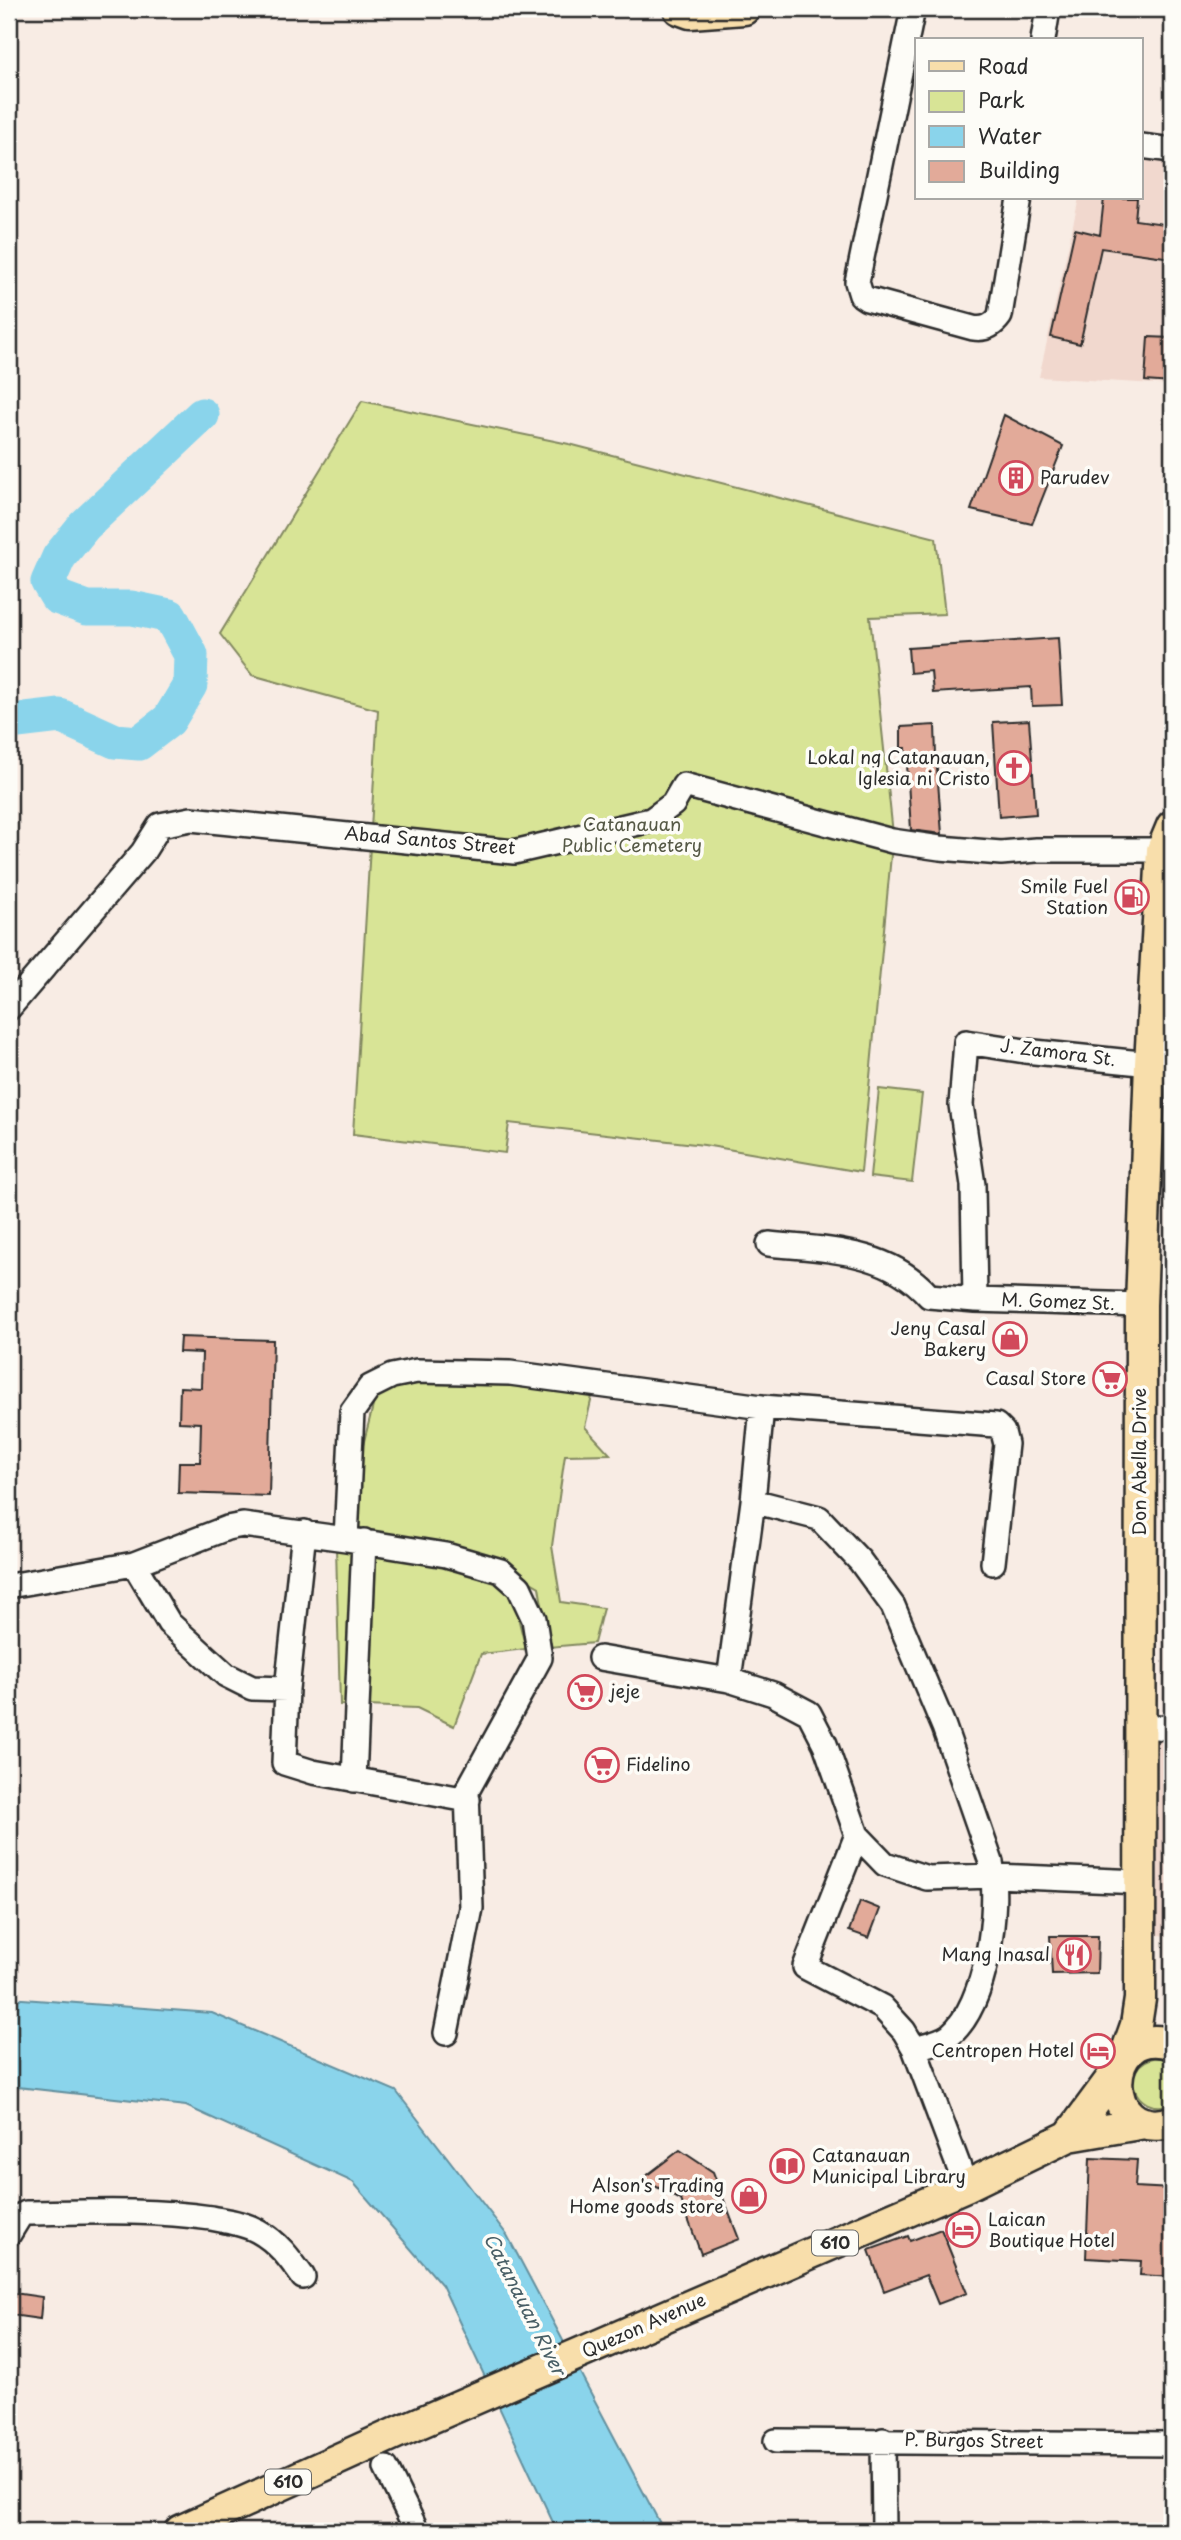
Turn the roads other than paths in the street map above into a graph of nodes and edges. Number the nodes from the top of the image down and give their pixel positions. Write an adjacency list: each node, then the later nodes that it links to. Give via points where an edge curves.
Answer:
1 (679, 9): 2 (main road, via 690,13)
2 (744, 9)
3 (913, 9): 8 (street, via 857,282 861,295 973,328 989,326 1000,316)
4 (1048, 9): 5 (street)
5 (1043, 38)
6 (1142, 146): 7 (street)
7 (1172, 150)
8 (1019, 200)
9 (1167, 838): 10 (street, Abad Santos Street, via 1001,853 940,848 892,841 684,785 673,804 651,820 514,852 191,819 160,825 143,852); 11 (main road, Don Abella Drive / 610)
10 (9, 1008)
11 (1150, 1064): 13 (street, J. Zamora St., via 966,1042 961,1105 973,1185); 14 (main road, Don Abella Drive / 610)
12 (769, 1244): 13 (street, M. Gomez St., via 849,1252 892,1266 929,1296)
13 (975, 1300): 14 (street, M. Gomez St.)
14 (1140, 1305): 25 (main road, Don Abella Drive / 610)
15 (762, 1407): 16 (street); 18 (street, via 510,1373 417,1371 392,1376 370,1387 352,1412); 19 (street, via 996,1425 1006,1444)
16 (752, 1501): 23 (street); 30 (street, via 819,1518 860,1561 892,1606 944,1727)
17 (304, 1532): 18 (street); 20 (street, via 243,1525 227,1528); 24 (street)
18 (355, 1540): 27 (street); 28 (street, via 446,1555 501,1571 519,1587 534,1619 540,1658 467,1791)
19 (993, 1563)
20 (134, 1564): 21 (street); 24 (street, via 169,1623 226,1675 252,1688)
21 (9, 1586)
22 (600, 1658): 23 (street)
23 (730, 1680): 29 (street, via 773,1694 808,1713 825,1744)
24 (287, 1689): 27 (street, via 284,1763)
25 (1139, 1727): 26 (street); 31 (main road, Don Abella Drive / 610)
26 (1172, 1728)
27 (354, 1780): 28 (street)
28 (468, 1800): 33 (street, via 471,1909)
29 (857, 1835): 30 (street, via 885,1864 928,1878); 36 (street, via 805,1967 882,2007)
30 (994, 1876): 31 (street); 36 (street, via 992,1931 981,1983 965,2018 948,2037)
31 (1141, 1882): 32 (main road, Don Abella Drive / 610)
32 (1140, 1999): 34 (main road); 37 (main road, Don Abella Drive / 610, via 1136,2025)
33 (446, 2033)
34 (1172, 2038)
35 (1172, 2044): 37 (main road, 610, via 1153,2041 1138,2046)
36 (914, 2048): 40 (street)
37 (1121, 2063): 38 (main road, 610, via 1115,2087 1120,2103 1130,2116); 39 (main road, Quezon Avenue / 610)
38 (1159, 2123): 39 (main road, Quezon Avenue / 610)
39 (1069, 2136): 40 (main road, Quezon Avenue / 610)
40 (966, 2186): 47 (main road, Quezon Avenue / 610)
41 (9, 2234): 42 (street, via 26,2213 185,2214 257,2230 285,2251)
42 (303, 2277)
43 (883, 2440): 44 (street, P. Burgos Street); 45 (street, P. Burgos Street); 49 (street)
44 (776, 2441)
45 (1172, 2444)
46 (386, 2468): 48 (street)
47 (180, 2531)
48 (417, 2531)
49 (884, 2531)

